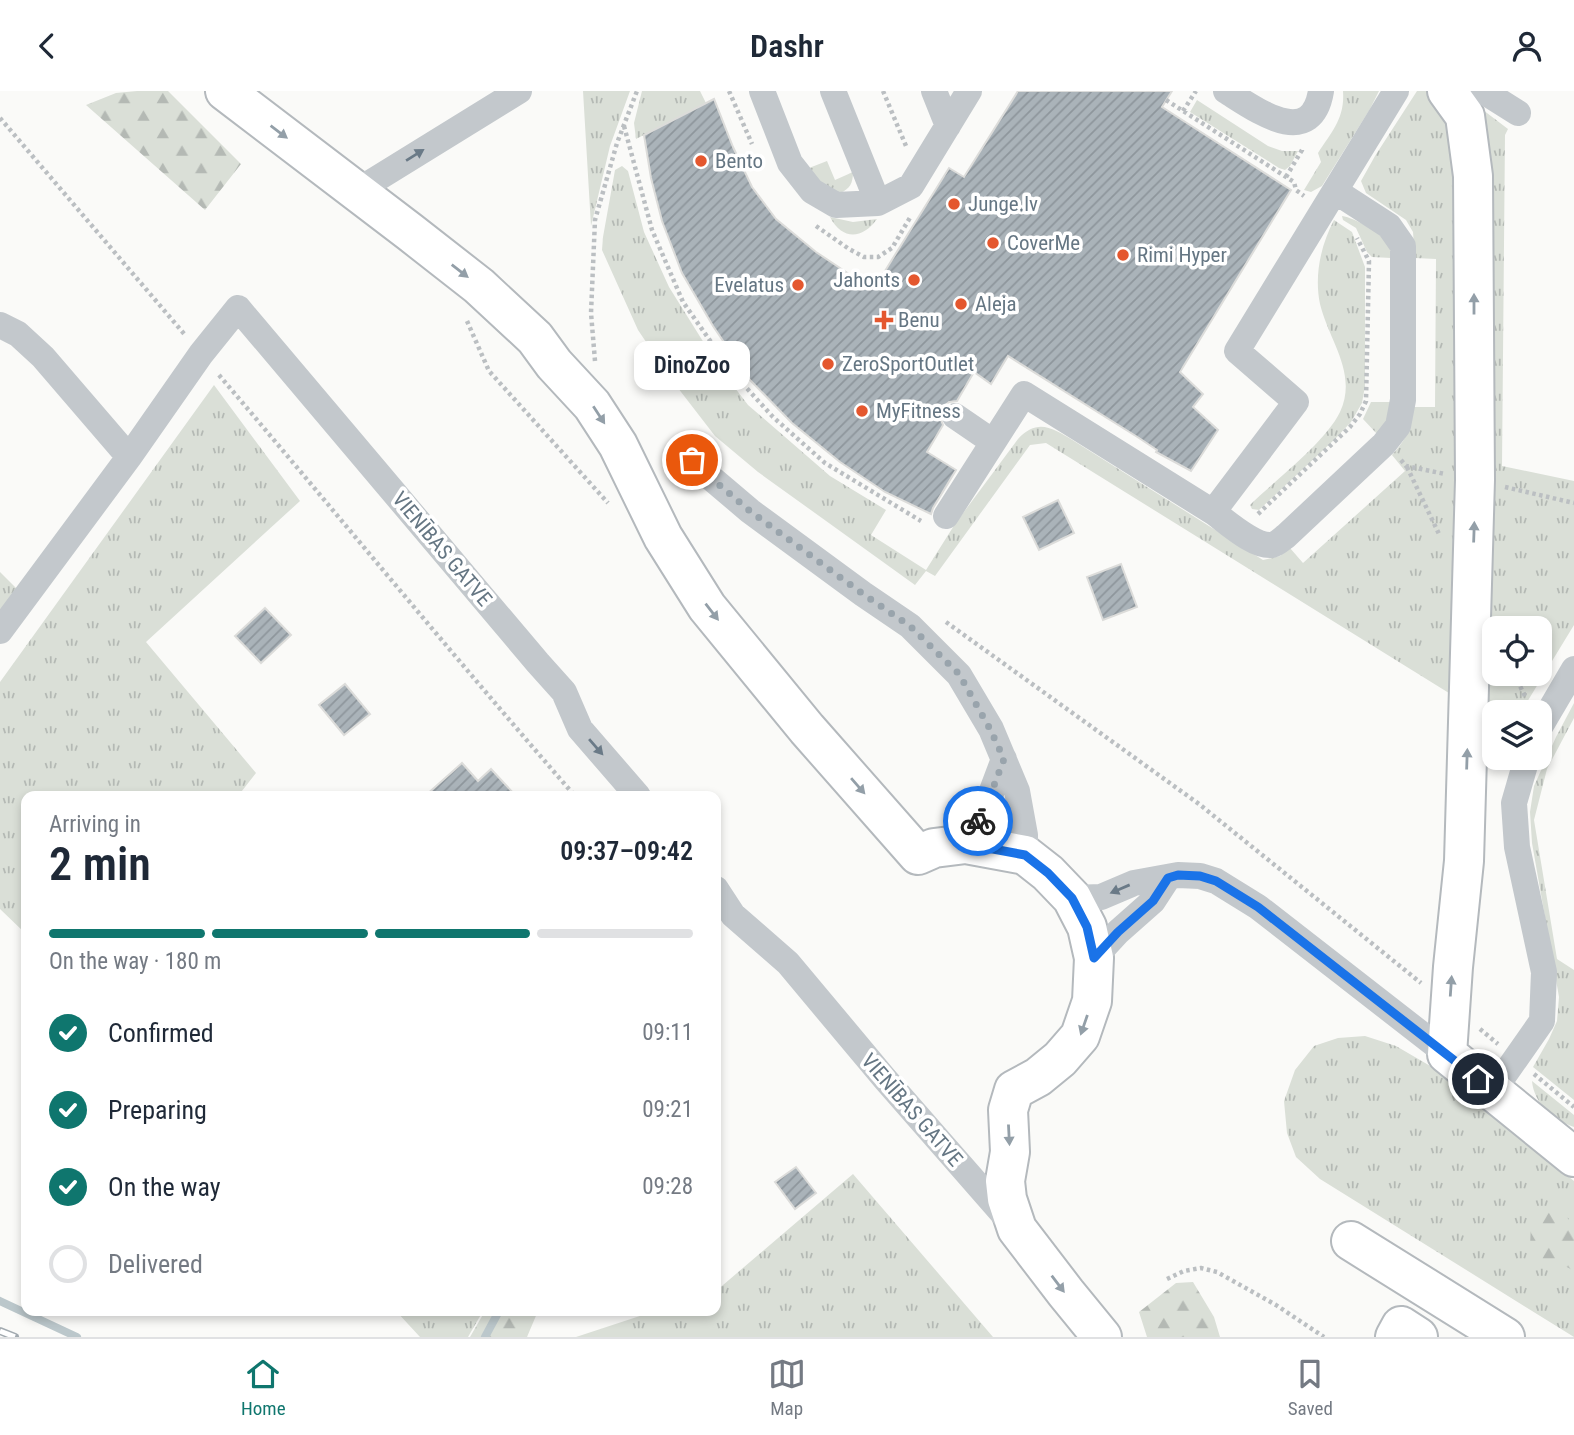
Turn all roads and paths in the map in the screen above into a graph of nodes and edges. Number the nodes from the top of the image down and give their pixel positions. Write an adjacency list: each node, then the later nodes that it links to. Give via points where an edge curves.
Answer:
1 (225, 91): 22 (highway, one-way to 22)
2 (519, 91): 22 (street, one-way to 2)
3 (637, 91): 20 (path)
4 (729, 91): 17 (path)
5 (762, 91): 24 (street, via 790,163 812,191 836,205)
6 (833, 91): 24 (street)
7 (934, 91): 21 (street)
8 (969, 91): 21 (street)
9 (1196, 91): 16 (path)
10 (1226, 91): 11 (street, via 1257,110 1299,123 1316,107)
11 (1321, 91)
12 (1396, 91): 23 (street)
13 (1447, 91): 55 (highway, one-way to 13, via 1464,860 1475,467 1473,176 1465,116)
14 (1483, 91): 18 (street)
15 (1166, 100): 16 (path)
16 (1183, 111): 23 (path, via 1294,182 1296,190)
17 (738, 112)
18 (1518, 113)
19 (0, 118): 27 (path)
20 (624, 126): 28 (path, via 595,220 591,313); 36 (path, via 652,230 683,302 732,372 773,418 825,463 937,530)
21 (948, 126): 24 (street, via 911,186)
22 (356, 191): 49 (highway, one-way to 49, via 479,286 535,338 592,405 618,445 663,537 707,607 918,855)
23 (1329, 200): 35 (street, via 1237,351 1296,402); 37 (path, via 1353,230 1369,261 1366,401 1350,427); 37 (street, via 1390,226 1403,246 1403,400 1398,426 1273,545 1260,544)
24 (878, 203)
25 (464, 315): 34 (path, via 489,371)
26 (0, 325): 31 (street, via 18,334 43,357)
27 (201, 354): 31 (street); 47 (path); 48 (street, VIENĪBAS GATVE, one-way to 48, via 238,308 565,692 580,729)
28 (595, 366)
29 (955, 416): 30 (street)
30 (993, 442): 35 (street, via 1024,394); 36 (street)
31 (129, 457): 40 (street)
32 (692, 460): 45 (street, via 750,511 910,626 959,674)
33 (1406, 466): 38 (path)
34 (609, 504)
35 (1213, 512): 37 (street)
36 (946, 516)
37 (1240, 531)
38 (1439, 534)
39 (939, 617): 55 (path, via 1207,811)
40 (0, 631)
41 (1574, 669): 44 (street)
42 (1520, 686): 43 (path)
43 (1526, 698)
44 (1552, 707)
45 (1004, 759): 49 (street); 50 (street, via 1017,791)
46 (1524, 770): 57 (street, via 1514,803 1517,847 1544,972 1542,1021)
47 (571, 791)
48 (634, 791)
49 (966, 844): 50 (highway)
50 (1025, 855): 53 (highway)
51 (1168, 878): 53 (street, one-way to 53, via 1134,883 1101,897); 54 (street, via 1153,901); 56 (street, via 1200,876 1216,881 1258,907)
52 (721, 897): 59 (street, VIENĪBAS GATVE, via 733,915 788,963)
53 (1072, 898): 54 (highway, via 1087,927)
54 (1094, 958): 59 (highway, one-way to 59, via 1092,1002 1080,1037 1038,1077 1014,1090 1008,1110 1010,1152 1004,1181)
55 (1450, 1005): 56 (highway)
56 (1447, 1054): 57 (highway)
57 (1493, 1091): 58 (highway)
58 (1574, 1157)
59 (1017, 1229): 62 (highway, VIENĪBAS GATVE, one-way to 62)
60 (1351, 1241): 66 (highway)
61 (1167, 1279): 63 (path, via 1201,1268 1217,1272)
62 (1102, 1337)
63 (1324, 1337)
64 (1395, 1337): 65 (highway, via 1401,1326)
65 (1418, 1337)
66 (1505, 1337)

